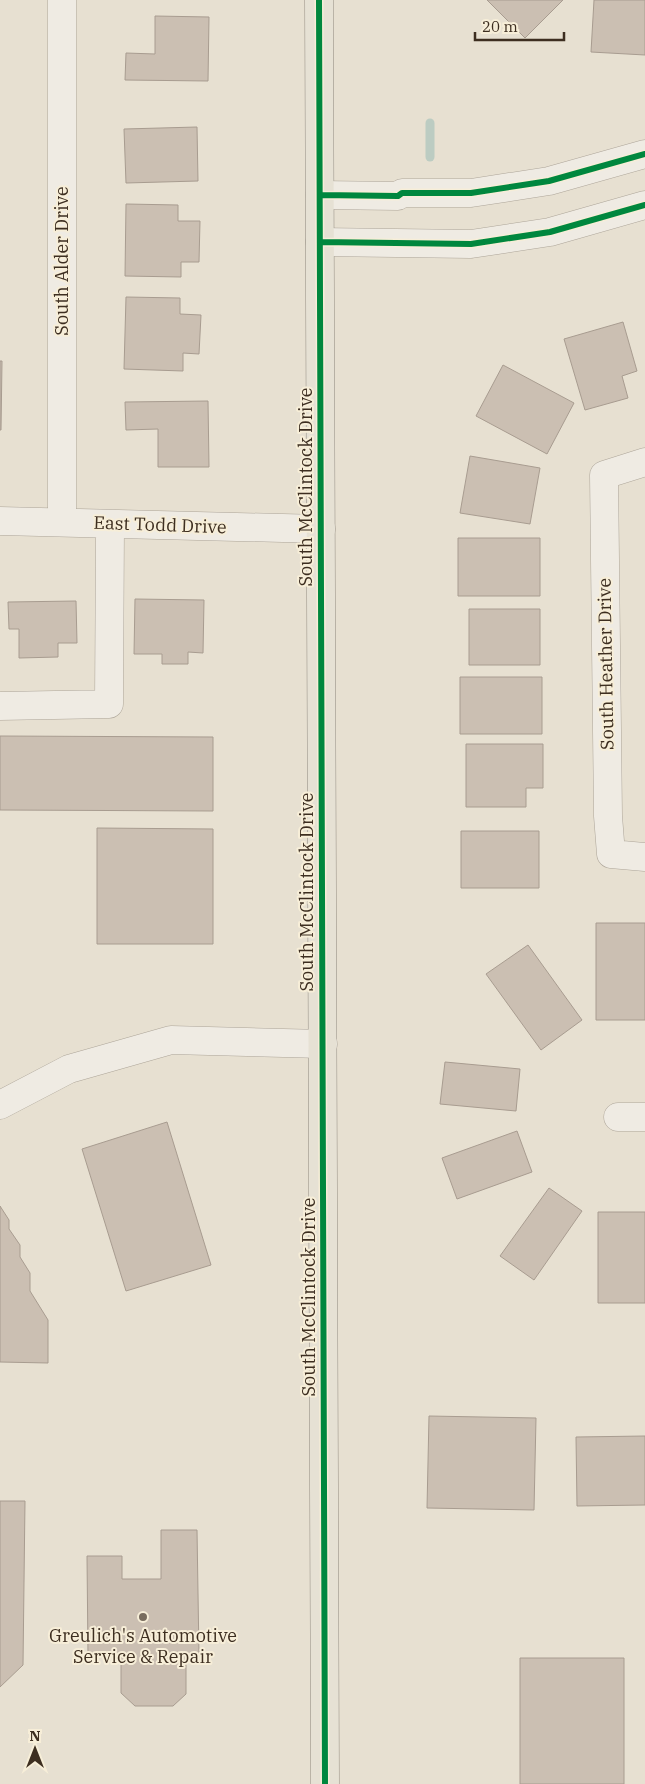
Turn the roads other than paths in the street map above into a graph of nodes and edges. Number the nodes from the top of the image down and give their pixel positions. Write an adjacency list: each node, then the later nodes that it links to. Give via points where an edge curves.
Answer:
1 (62, 0): 9 (street, South Alder Drive)
2 (319, 0): 4 (main road, South McClintock Drive)
3 (645, 154): 4 (street, via 549,181 471,193)
4 (320, 195): 6 (main road, South McClintock Drive)
5 (645, 205): 6 (street, via 550,232 471,244)
6 (320, 242): 11 (main road, South McClintock Drive)
7 (645, 462): 13 (street, South Heather Drive, via 604,475 611,854)
8 (0, 521): 9 (street, East Todd Drive)
9 (62, 521): 10 (street, East Todd Drive)
10 (110, 525): 11 (street, East Todd Drive); 12 (street, via 109,704)
11 (321, 529): 14 (main road, South McClintock Drive)
12 (0, 706)
13 (645, 857)
14 (323, 1044): 15 (street, via 171,1040 69,1069); 18 (main road, South McClintock Drive)
15 (0, 1104)
16 (618, 1117): 17 (street)
17 (645, 1117)
18 (325, 1784)

